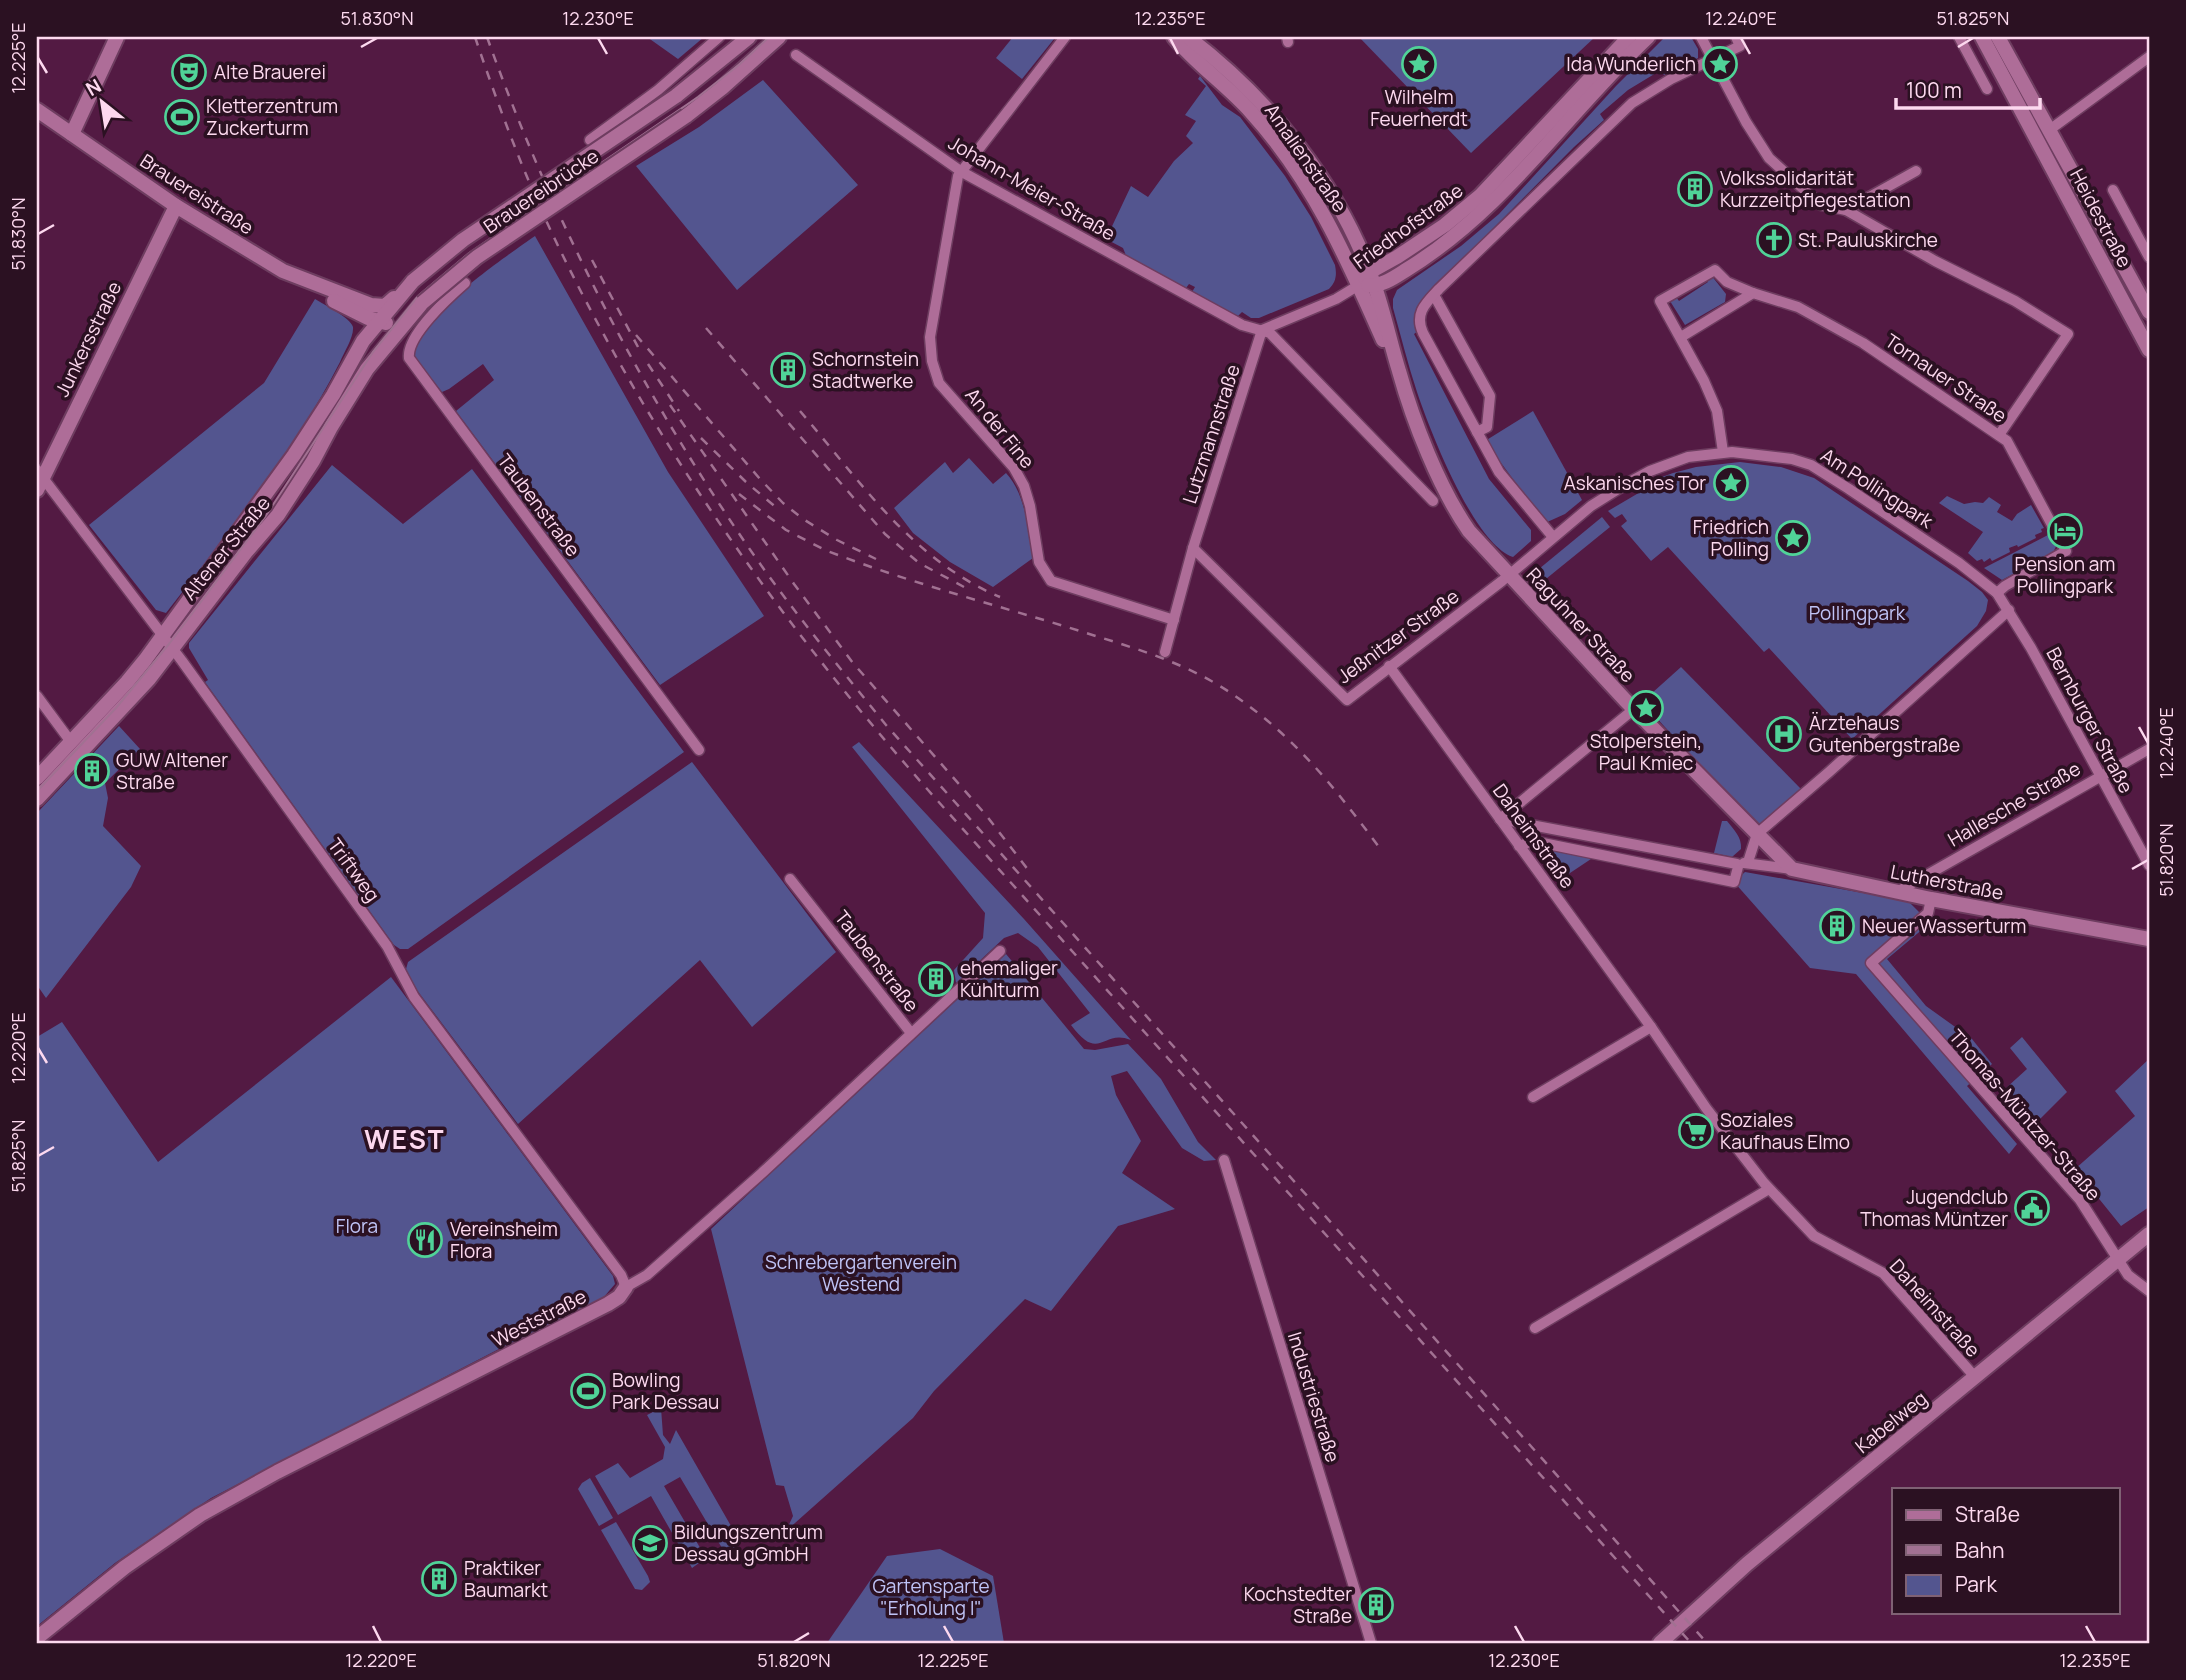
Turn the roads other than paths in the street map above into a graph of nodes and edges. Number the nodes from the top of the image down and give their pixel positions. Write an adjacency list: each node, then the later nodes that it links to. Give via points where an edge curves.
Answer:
1 (117, 37): 20 (main road)
2 (719, 37): 22 (street)
3 (749, 37): 31 (main road, Brauereibrücke, bridge, via 676,96 463,240)
4 (779, 37): 37 (main road, Brauereibrücke, bridge, via 686,116 477,257)
5 (1065, 37): 24 (street)
6 (1174, 37): 33 (main road, Amalienstraße, via 1272,137 1326,216)
7 (1188, 37): 29 (main road, Amalienstraße, via 1239,81 1294,141 1341,209)
8 (1629, 37): 29 (main road, Friedhofstraße, via 1480,196)
9 (1648, 37): 29 (main road, Friedhofstraße, via 1489,207 1425,258)
10 (1701, 37): 17 (street)
11 (1735, 37): 17 (street, via 1740,46)
12 (1959, 37): 18 (street)
13 (1982, 37): 21 (main road)
14 (1998, 37): 21 (main road)
15 (796, 55): 24 (street, Johann-Meier-Straße)
16 (2149, 57): 21 (street)
17 (1713, 58): 27 (street, via 1769,158 1821,205); 36 (street, via 1632,103)
18 (1987, 89)
19 (37, 110): 20 (main road, Brauereistraße)
20 (72, 134): 26 (main road, Brauereistraße)
21 (2043, 136): 38 (main road, Heidestraße); 43 (main road, Heidestraße)
22 (590, 140)
23 (1916, 171): 27 (street)
24 (962, 172): 41 (street, Johann-Meier-Straße, via 1242,325); 55 (street, An der Fine, via 930,337 939,383 1014,468 1030,506 1039,562 1051,581)
25 (2113, 190): 28 (street, Heidestraße)
26 (176, 206): 30 (main road, Brauereistraße); 48 (main road, Junkersstraße)
27 (1846, 210): 46 (street, via 2068,334)
28 (2149, 257)
29 (1373, 279): 33 (main road, Friedhofstraße); 44 (main road, Raguhner Straße)
30 (306, 281): 34 (main road, Brauereistraße, via 371,305 385,306); 39 (main road, Brauereistraße, via 312,289)
31 (413, 281): 34 (main road, Altener Straße)
32 (465, 283): 64 (street, Taubenstraße, via 411,342 409,358)
33 (1359, 285): 41 (street); 44 (main road, Raguhner Straße)
34 (401, 293): 39 (main road, Altener Straße)
35 (1753, 293): 42 (street); 42 (street, Tornauer Straße, via 1727,282 1715,270 1660,301); 46 (street, Tornauer Straße, via 1798,307 1863,343)
36 (1434, 295): 45 (street, via 1420,312 1420,326); 45 (street, via 1490,396 1487,427)
37 (422, 303): 40 (main road, Altener Straße)
38 (2149, 313)
39 (380, 321): 40 (main road, Brauereistraße); 56 (main road, Altener Straße, via 294,455)
40 (405, 322): 57 (main road, Altener Straße, via 363,375 290,498)
41 (1262, 330): 49 (street, via 1276,339); 51 (street, Lutzmannstraße)
42 (1681, 337): 47 (street, Tornauer Straße, via 1717,411)
43 (2149, 350)
44 (1398, 369): 52 (main road, Raguhner Straße, via 1424,443 1455,507 1469,531)
45 (1477, 432): 50 (street, via 1505,480)
46 (1999, 435): 53 (street, Tornauer Straße, via 2007,441 2066,551)
47 (1723, 452): 50 (street, Am Pollingpark, via 1688,457 1650,471 1598,501); 53 (street, Am Pollingpark, via 1792,458 1811,465 1959,562)
48 (39, 480): 56 (street, Triftweg)
49 (1433, 501)
50 (1553, 537): 52 (street, Am Pollingpark)
51 (1194, 548): 55 (street, Lutzmannstraße); 59 (street, Jeßnitzer Straße, via 1347,700)
52 (1508, 575): 59 (street, Jeßnitzer Straße); 61 (main road, Raguhner Straße)
53 (1997, 593): 54 (street, Bernburger Straße)
54 (2009, 610): 65 (street, Bernburger Straße); 69 (street)
55 (1174, 620): 58 (street, Lutzmannstraße)
56 (163, 635): 57 (street, Triftweg); 62 (main road, Altener Straße)
57 (173, 648): 67 (main road, Altener Straße); 87 (street, Triftweg, via 387,946 414,997 621,1275)
58 (1165, 652)
59 (1389, 666): 68 (street, Daheimstraße)
60 (37, 696): 62 (street)
61 (1634, 709): 68 (street); 69 (main road, Raguhner Straße)
62 (71, 742): 66 (main road, Altener Straße)
63 (2149, 749): 65 (street, Hallesche Straße)
64 (699, 750)
65 (2100, 775): 73 (street, Bernburger Straße); 76 (street, Hallesche Straße)
66 (37, 778)
67 (37, 799)
68 (1500, 819): 70 (street, Daheimstraße); 72 (street, Lutherstraße)
69 (1757, 834): 71 (street); 74 (main road, Raguhner Straße)
70 (1519, 846): 72 (street, Lutherstraße, via 1533,841 1734,882); 80 (street, Daheimstraße)
71 (1748, 862): 72 (street, Lutherstraße); 74 (street, Lutherstraße)
72 (1737, 864)
73 (2149, 865)
74 (1792, 869): 76 (main road, Lutherstraße)
75 (790, 879): 81 (street, Taubenstraße)
76 (1897, 892): 77 (main road, Lutherstraße)
77 (1931, 899): 78 (main road, Lutherstraße); 86 (street, Thomas-Müntzer-Straße, via 1928,913 1871,963 2080,1200)
78 (2149, 939)
79 (1000, 951): 81 (street, Weststraße)
80 (1651, 1027): 82 (street); 84 (street, Daheimstraße)
81 (911, 1033): 87 (street, Weststraße, via 762,1173 647,1275)
82 (1533, 1097)
83 (1224, 1160): 92 (street, Industriestraße)
84 (1769, 1189): 89 (street); 90 (street, Daheimstraße, via 1814,1236 1883,1273)
85 (2149, 1234): 86 (main road, Kabelweg)
86 (2118, 1260): 88 (street, Thomas-Müntzer-Straße); 90 (main road, Kabelweg)
87 (625, 1287): 91 (main road, Weststraße, via 608,1304 200,1514)
88 (2149, 1291)
89 (1535, 1328)
90 (1975, 1377): 93 (main road, Kabelweg, via 1746,1564)
91 (37, 1638)
92 (1371, 1643)
93 (1660, 1643)

